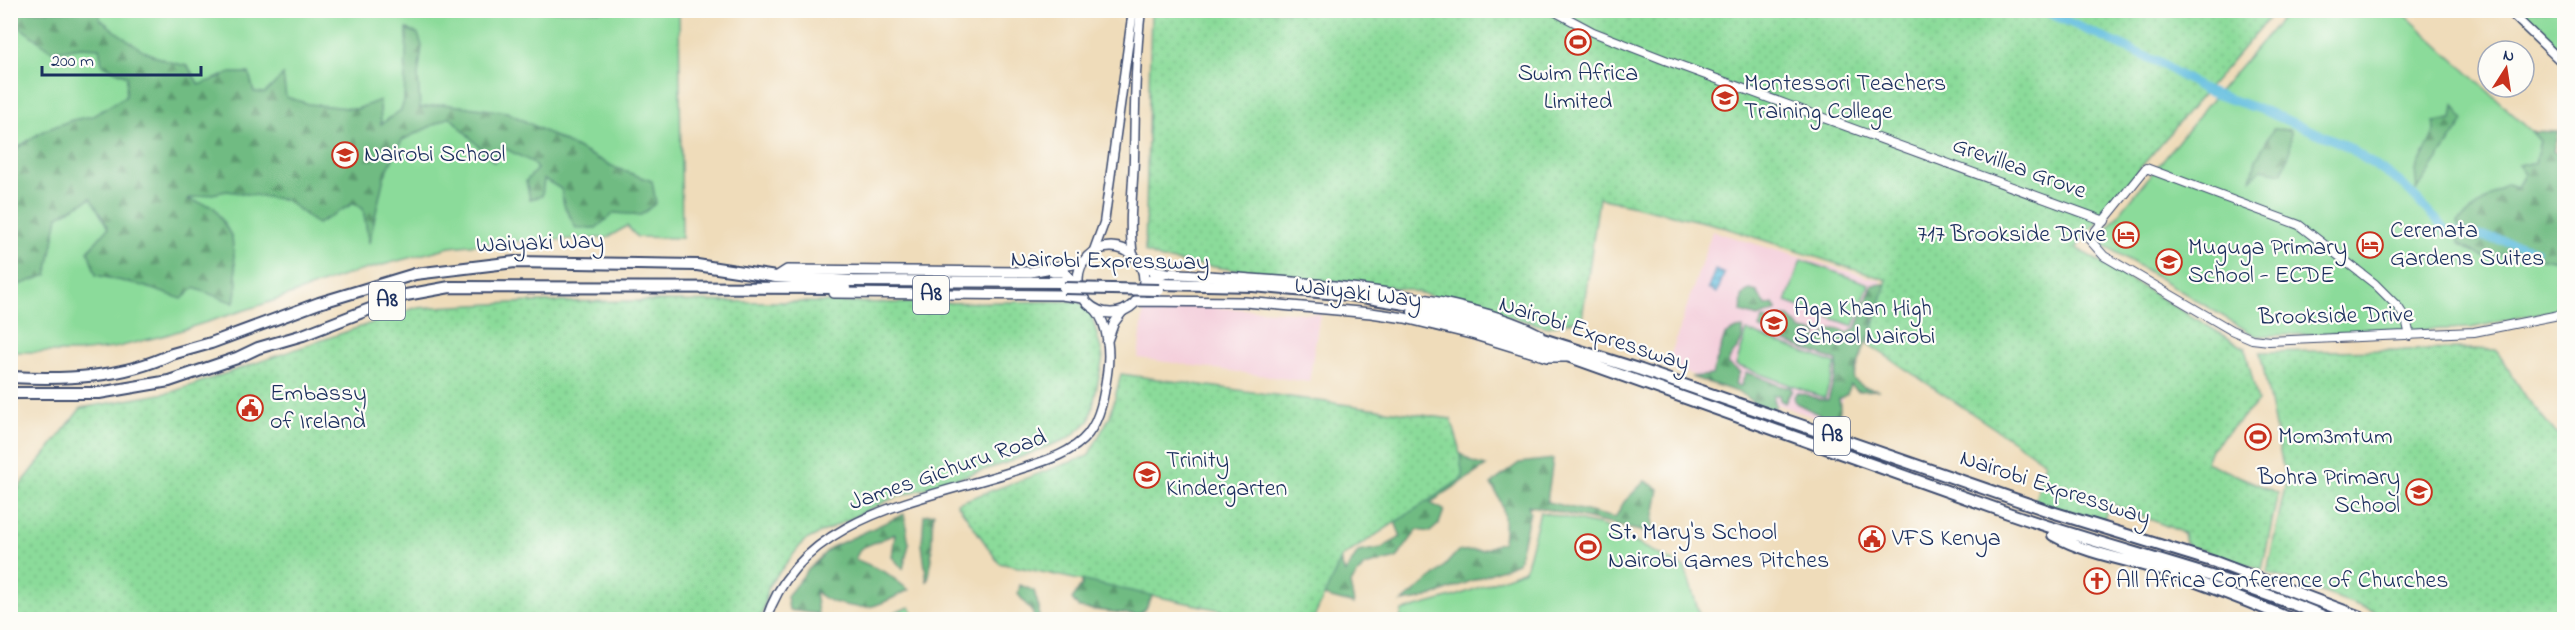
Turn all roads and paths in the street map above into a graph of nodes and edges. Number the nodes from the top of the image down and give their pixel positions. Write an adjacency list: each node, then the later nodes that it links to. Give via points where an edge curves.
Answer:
1 (1133, 10): 7 (main road)
2 (1141, 10): 6 (main road)
3 (1552, 10): 8 (street, Grevillea Grove, via 1593,32 1665,60)
4 (2508, 10): 5 (main road)
5 (2565, 64)
6 (1133, 98): 7 (main road); 10 (main road)
7 (1120, 102): 9 (main road, via 1104,223)
8 (2105, 220): 25 (street, Brookside Drive, via 2089,240 2104,256 2252,339); 25 (street, via 2146,168 2262,210 2299,225 2374,284 2406,319)
9 (1093, 253): 10 (main road, via 1109,248); 11 (main road)
10 (1133, 256): 12 (main road)
11 (1084, 262): 13 (main road, Waiyaki Way); 18 (main road, via 1078,280)
12 (1142, 268): 14 (main road, Waiyaki Way); 20 (main road, via 1144,279)
13 (1030, 272): 15 (main road, Waiyaki Way, via 787,270); 17 (main road, via 1067,274 1071,279 1070,291)
14 (1167, 273): 19 (main road, via 1156,275 1151,286 1156,296); 27 (main road, Waiyaki Way, via 1324,284 1420,298 1505,319)
15 (777, 282): 16 (highway, Nairobi Expressway / A8); 17 (main road, Waiyaki Way / A8, via 803,292); 29 (highway, Waiyaki Way / A8, via 697,265 515,262 448,269 415,274 319,303 153,364 118,373 69,378); 30 (highway, Waiyaki Way / A8, via 450,287 406,295 169,381 99,393)
16 (857, 285): 17 (highway, Nairobi Expressway / A8); 23 (highway, Nairobi Expressway / A8, via 1042,282 1253,286 1348,295)
17 (1063, 292): 18 (main road, Waiyaki Way / A8); 23 (highway, Nairobi Expressway / A8, bridge, via 1256,293)
18 (1083, 298): 21 (main road)
19 (1170, 300): 20 (main road, Waiyaki Way / A8); 28 (main road, Waiyaki Way / A8, via 1284,305 1405,318 1547,357)
20 (1137, 301): 22 (main road)
21 (1095, 309): 22 (main road); 26 (main road)
22 (1123, 311): 26 (main road)
23 (1432, 312): 27 (highway, Nairobi Expressway / A8); 28 (highway, Nairobi Expressway / A8)
24 (2565, 314): 25 (street, Brookside Drive, via 2474,332)
25 (2410, 336)
26 (1107, 343): 33 (main road, James Gichuru Road, via 1108,366 1100,410 1086,436 1052,459 844,528 809,552 795,567 777,593)
27 (1554, 343): 32 (highway, Nairobi Expressway / A8, via 2063,516 2215,562)
28 (1570, 357): 31 (highway, Nairobi Expressway / A8)
29 (10, 377)
30 (10, 393)
31 (2028, 520): 34 (highway, via 2056,537); 35 (highway, Nairobi Expressway / A8, via 2266,593)
32 (2362, 618)
33 (766, 620)
34 (2293, 620)
35 (2332, 620)

